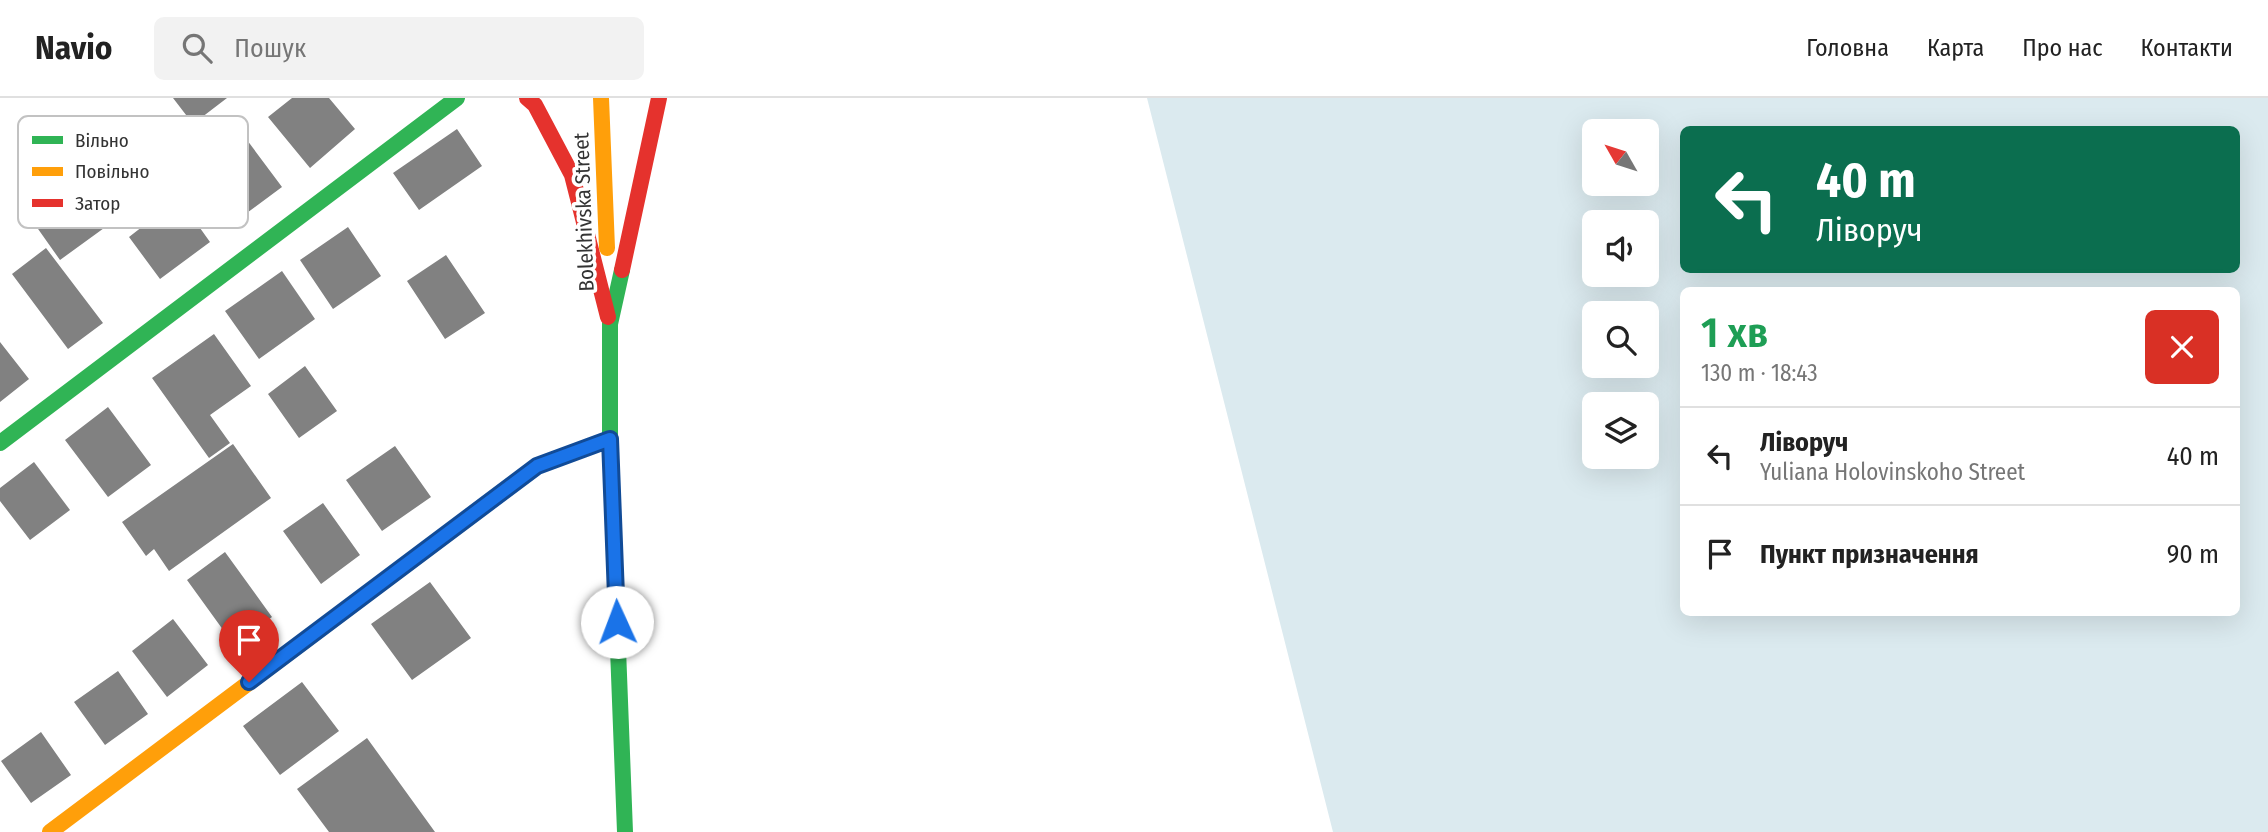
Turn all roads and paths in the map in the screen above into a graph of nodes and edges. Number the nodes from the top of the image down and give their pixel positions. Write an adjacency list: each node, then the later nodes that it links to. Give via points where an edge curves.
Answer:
1 (457, 98): 7 (main road)
2 (527, 98): 5 (main road, via 572,175)
3 (601, 98): 5 (main road, Bolekhivska Street)
4 (659, 98): 5 (main road)
5 (610, 324): 6 (main road)
6 (610, 439): 8 (main road, via 537,466); 9 (main road)
7 (0, 443)
8 (50, 832)
9 (625, 832)

